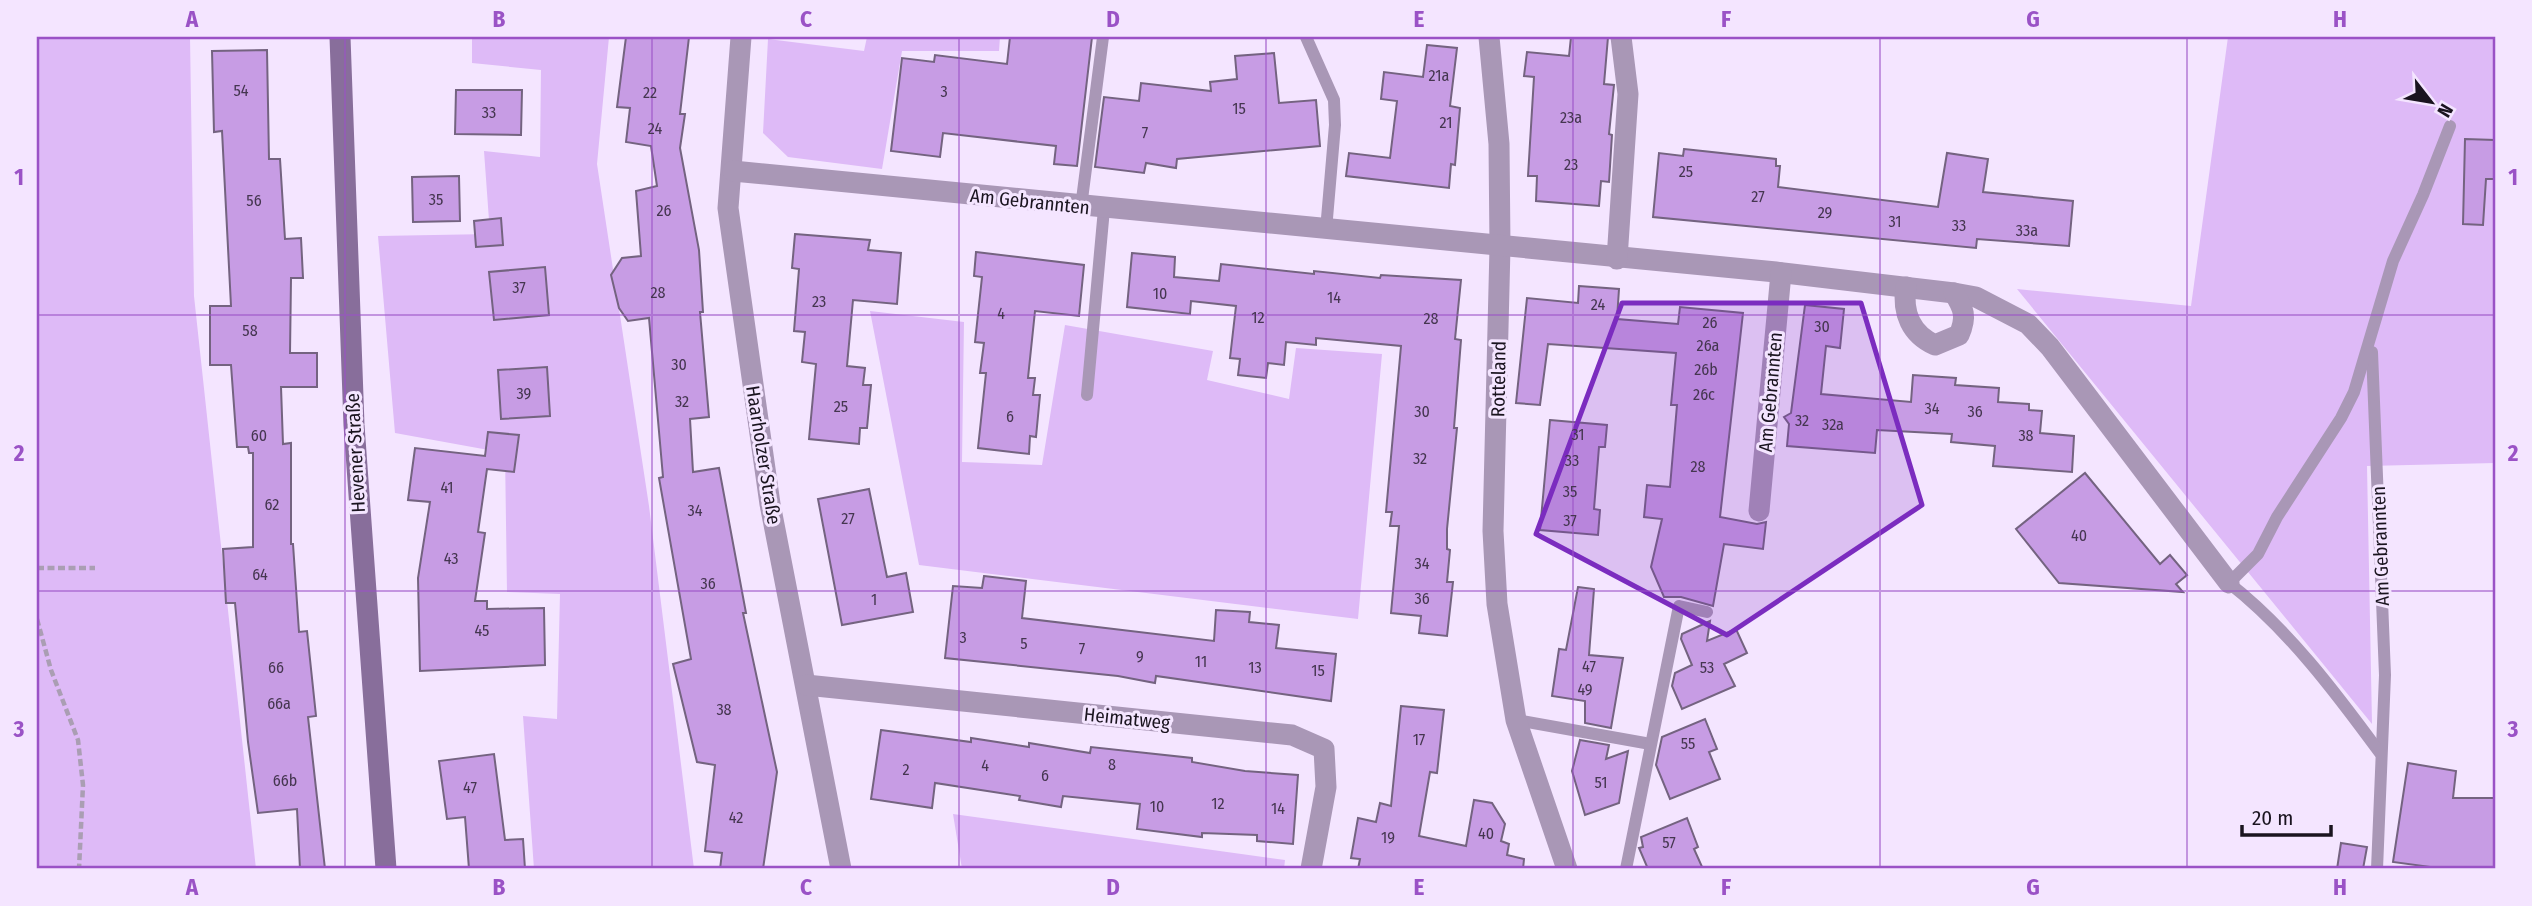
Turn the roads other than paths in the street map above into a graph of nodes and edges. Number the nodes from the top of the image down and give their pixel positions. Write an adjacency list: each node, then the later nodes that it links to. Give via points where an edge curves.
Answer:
1 (340, 37): 26 (street, Hevener Straße, via 354,438)
2 (741, 37): 8 (street, Haarholzer Straße)
3 (1102, 37): 9 (lane)
4 (1306, 37): 11 (lane, via 1334,100)
5 (1489, 37): 12 (street, Rotteland, via 1499,144)
6 (1620, 37): 13 (street, via 1628,94)
7 (2450, 126): 17 (lane, Am Gebrannten, via 2393,261)
8 (733, 171): 9 (street, Am Gebrannten); 22 (street, Haarholzer Straße, via 728,208 770,504)
9 (1081, 206): 10 (street, Am Gebrannten)
10 (1104, 209): 11 (street, Am Gebrannten); 18 (lane)
11 (1326, 230): 12 (street, Am Gebrannten)
12 (1500, 247): 13 (street, Am Gebrannten); 23 (street, Rotteland, via 1493,531 1497,604)
13 (1617, 259): 14 (street, Am Gebrannten)
14 (1781, 273): 15 (street, Am Gebrannten); 19 (street, Am Gebrannten)
15 (1906, 288): 16 (street, Am Gebrannten); 16 (street, via 1903,304 1915,332 1935,345 1959,335 1965,324 1964,310)
16 (1954, 293): 20 (street, Am Gebrannten, via 1976,297 2028,324 2050,347)
17 (2371, 338): 20 (lane, Am Gebrannten, via 2341,418 2258,554); 25 (lane, Am Gebrannten, via 2385,675)
18 (1087, 395)
19 (1759, 511)
20 (2229, 583): 25 (lane, Am Gebrannten, via 2338,696)
21 (1707, 612): 30 (lane, via 1679,607)
22 (806, 685): 27 (street, Haarholzer Straße); 28 (street, Heimatweg, via 1292,735 1324,749 1326,787)
23 (1516, 720): 24 (lane); 29 (street, Rotteland)
24 (1644, 743)
25 (2380, 753): 31 (lane, Am Gebrannten)
26 (386, 869)
27 (841, 869)
28 (1311, 869)
29 (1567, 869)
30 (1626, 869)
31 (2377, 869)

